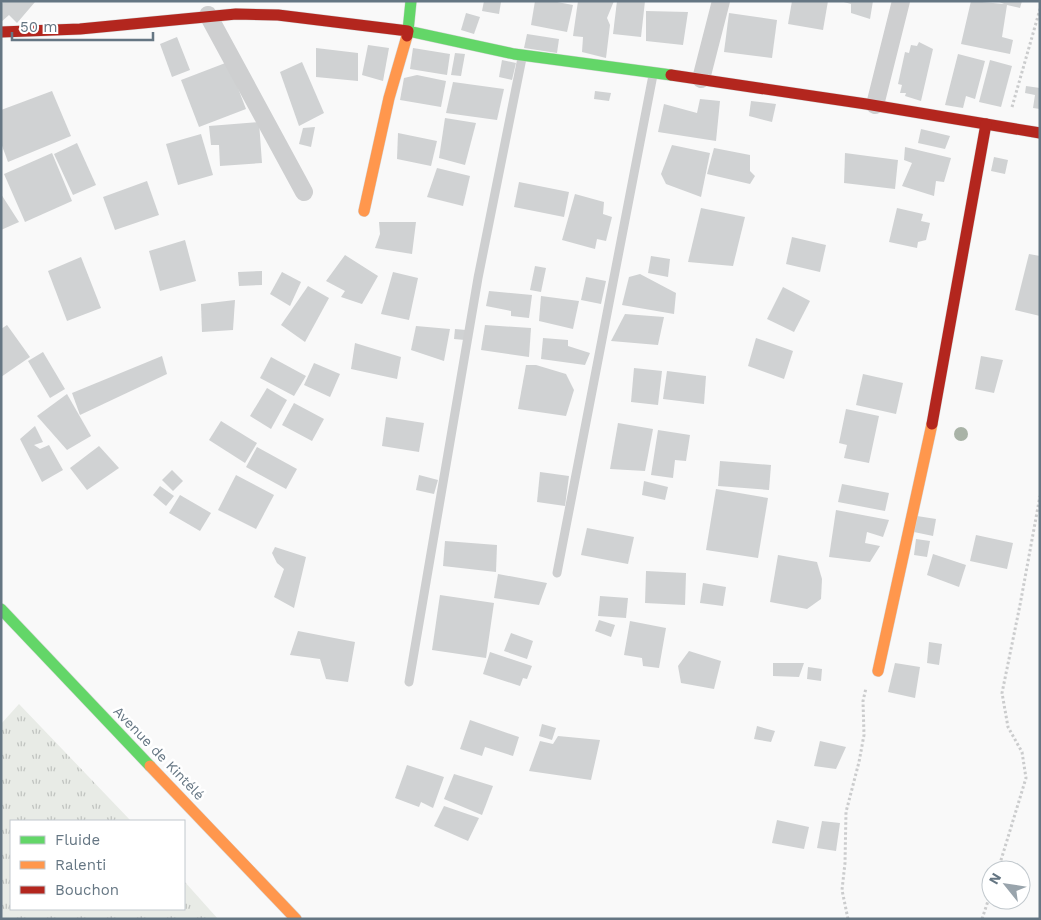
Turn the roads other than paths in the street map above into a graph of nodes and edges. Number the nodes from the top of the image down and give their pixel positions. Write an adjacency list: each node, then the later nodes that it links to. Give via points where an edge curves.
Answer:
1 (411, 1): 5 (street)
2 (721, 1): 9 (street)
3 (901, 1): 10 (street)
4 (208, 15): 5 (street, via 278,15); 6 (street, via 80,29); 14 (street)
5 (408, 31): 7 (street); 15 (street)
6 (1, 32)
7 (522, 55): 8 (street); 19 (lane, via 478,278)
8 (654, 73): 9 (street); 16 (lane)
9 (701, 79): 10 (street)
10 (874, 105): 11 (street)
11 (981, 123): 12 (street); 13 (street); 18 (street, via 940,388)
12 (1040, 133)
13 (972, 148)
14 (304, 192)
15 (364, 211)
16 (557, 573)
17 (1, 609): 20 (street, Avenue de Kintélé)
18 (878, 671)
19 (409, 682)
20 (296, 919)

